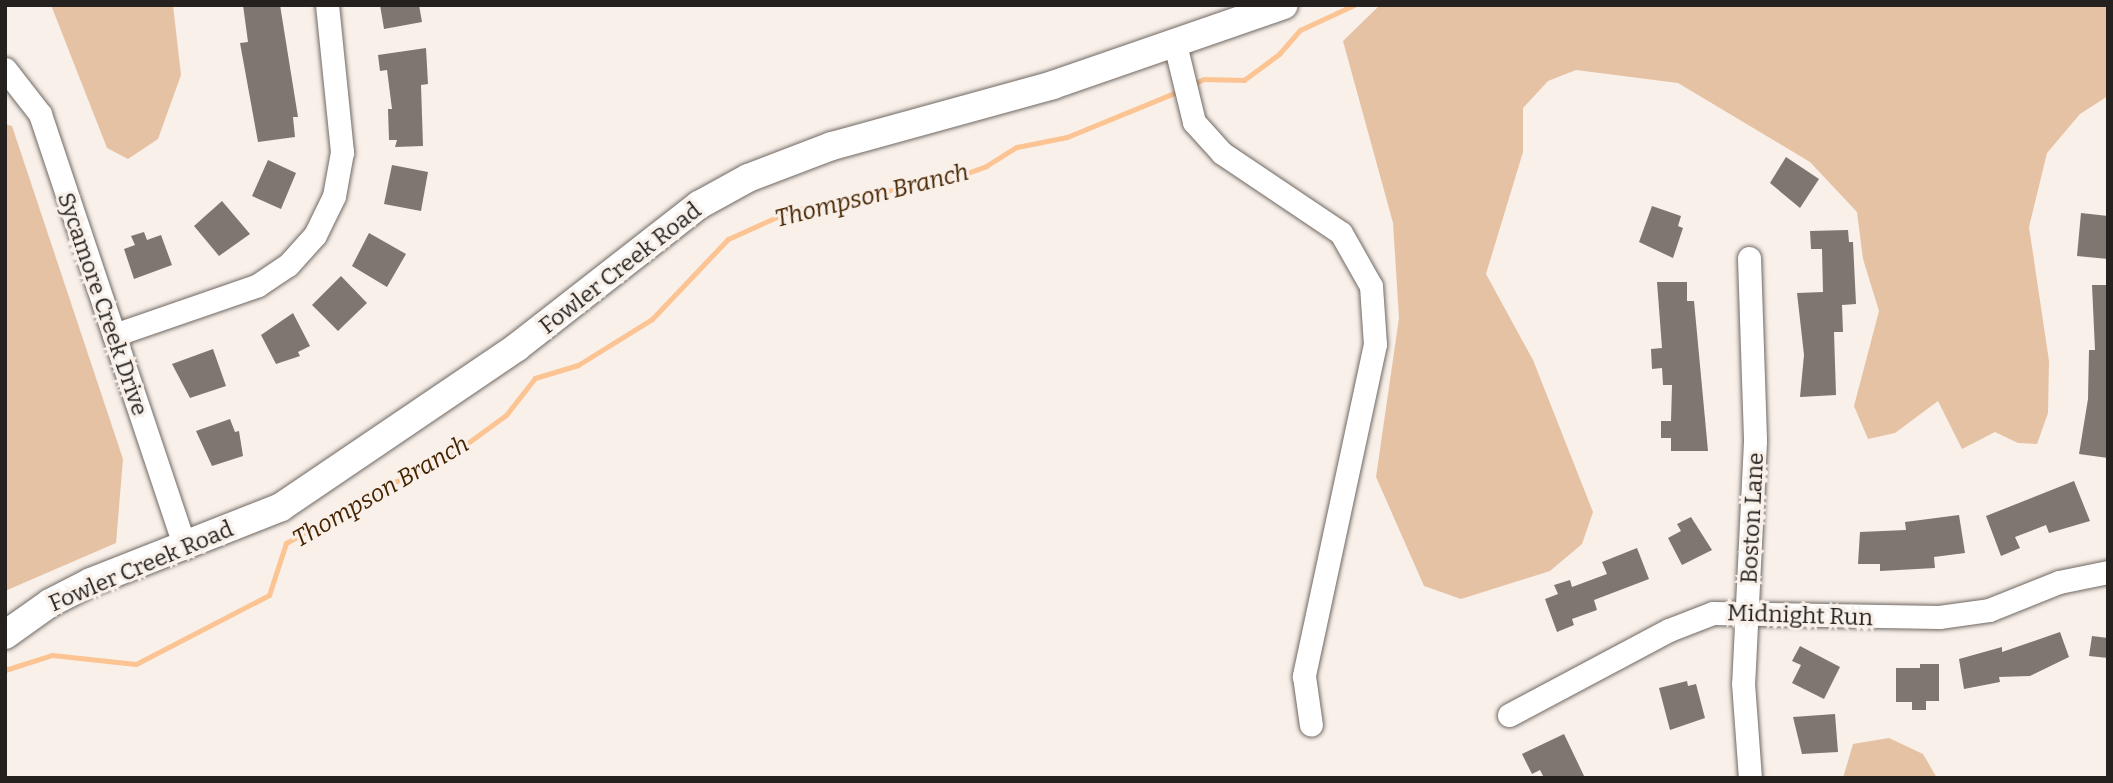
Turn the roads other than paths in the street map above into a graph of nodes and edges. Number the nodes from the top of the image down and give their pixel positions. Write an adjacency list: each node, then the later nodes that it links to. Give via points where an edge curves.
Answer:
1 (327, 5): 6 (street, via 342,152 334,196 315,235 288,265 258,285)
2 (1284, 5): 3 (main road, Fowler Creek Road)
3 (1175, 44): 7 (main road, Fowler Creek Road, via 1053,85 832,146 748,178 699,205 546,326 368,452 281,507); 12 (street, via 1194,122 1222,153 1341,233 1371,286 1374,344 1304,676)
4 (5, 69): 6 (street, Sycamore Creek Drive, via 40,114)
5 (1749, 258): 9 (street, Boston Lane, via 1755,441)
6 (114, 335): 7 (street, Sycamore Creek Drive)
7 (185, 547): 10 (main road, Fowler Creek Road, via 90,582)
8 (2108, 572): 9 (street, Midnight Run, via 2059,582 1989,610 1939,617)
9 (1746, 611): 11 (street, Midnight Run, via 1695,618); 13 (street, Boston Lane, via 1743,683)
10 (5, 635)
11 (1509, 715)
12 (1311, 725)
13 (1750, 778)

